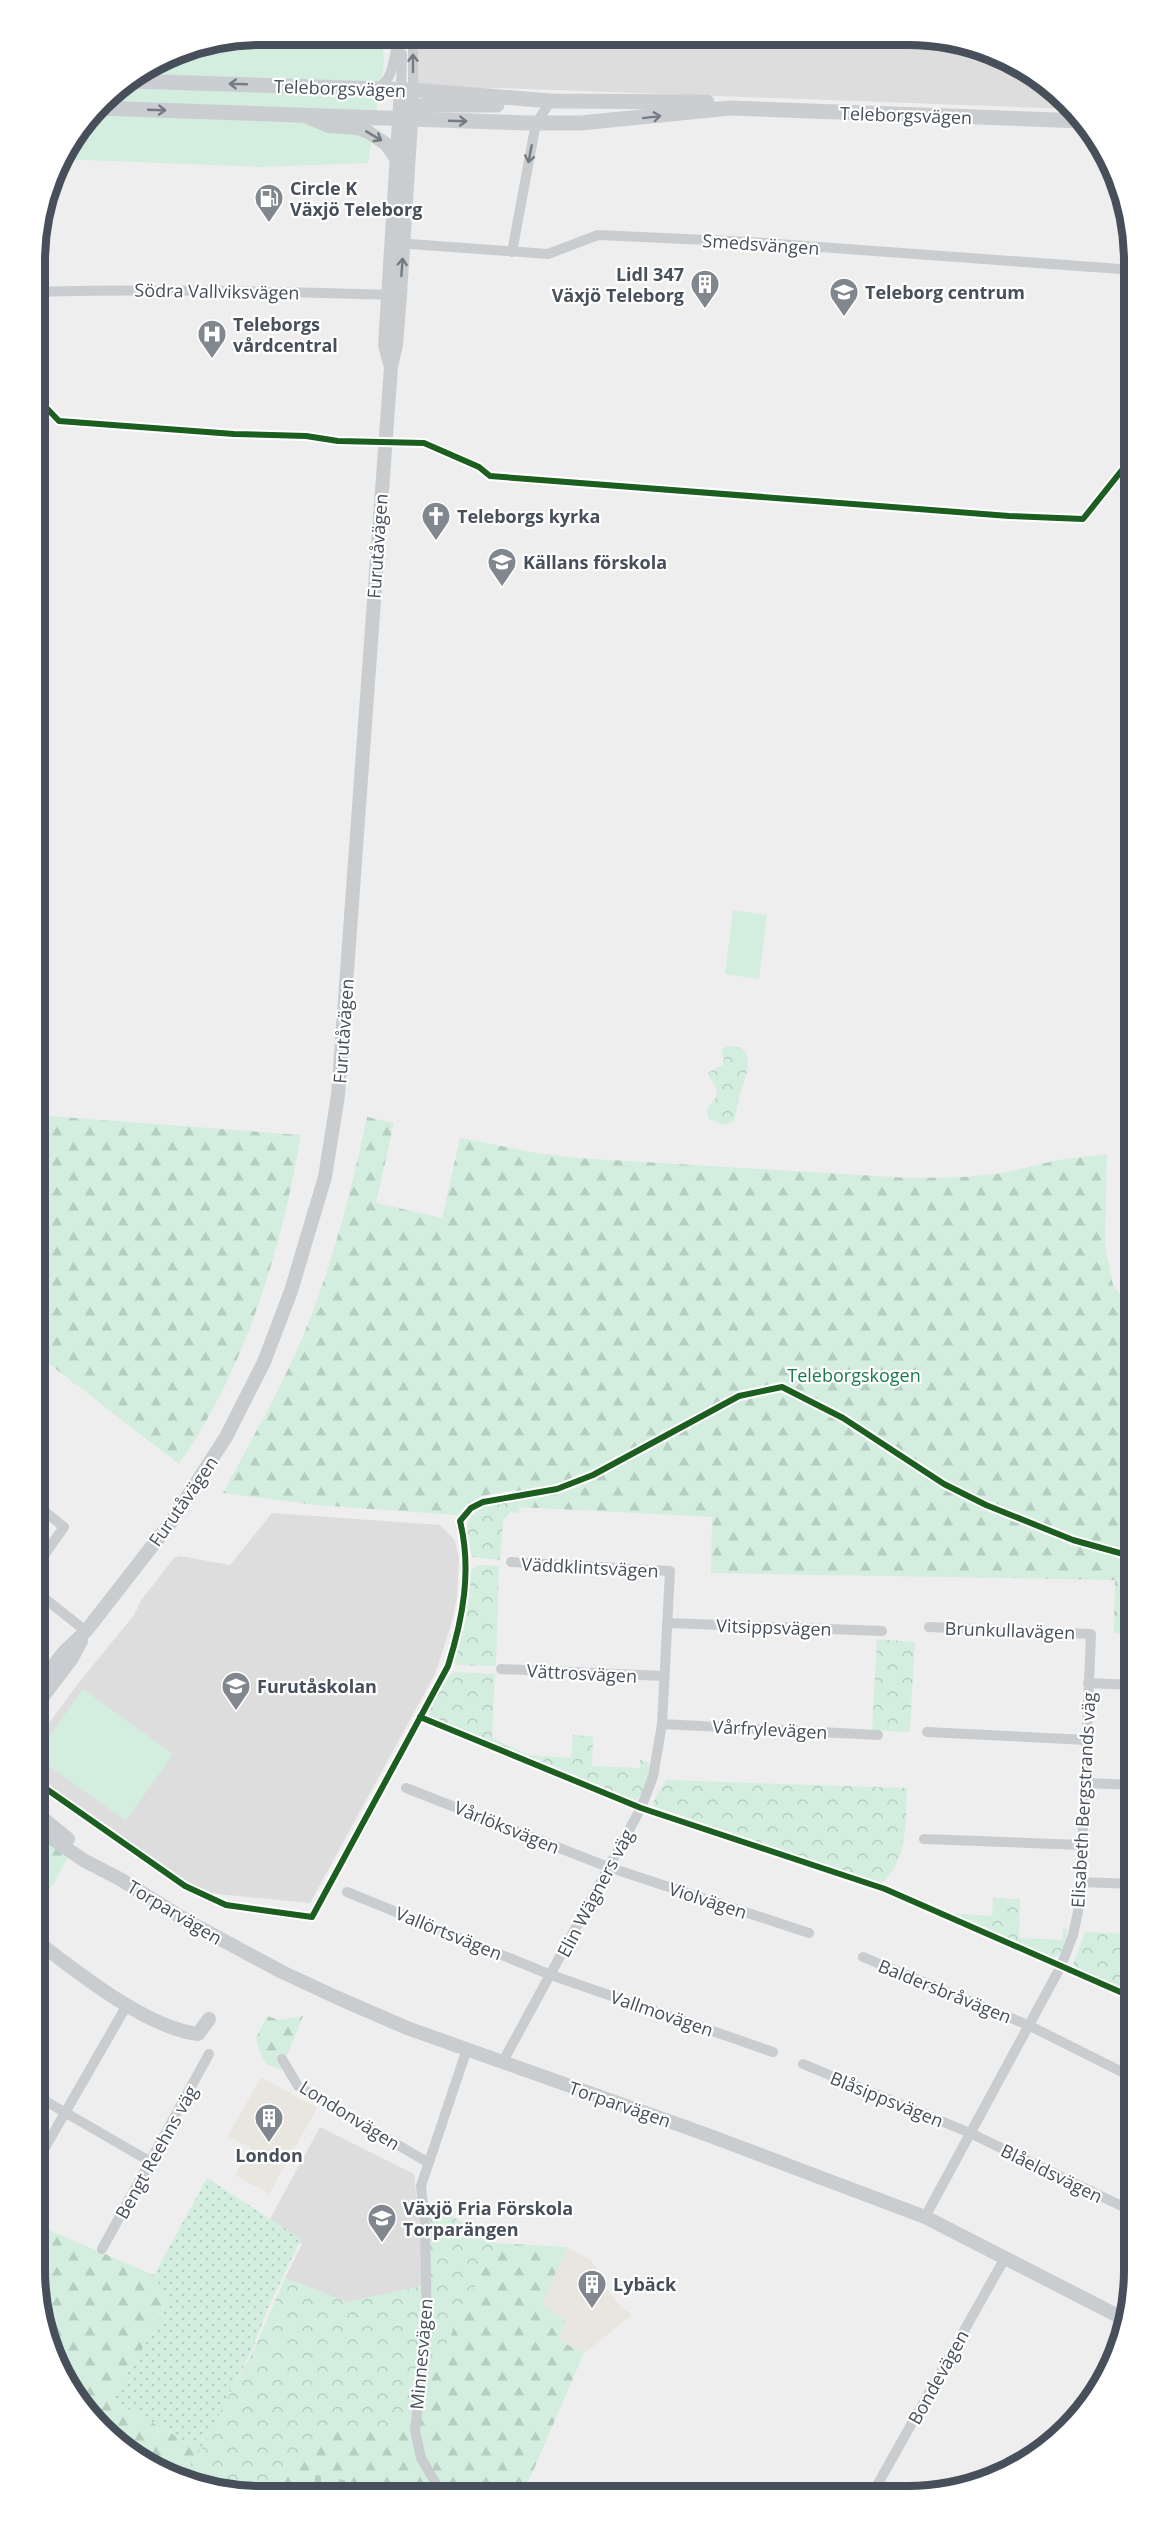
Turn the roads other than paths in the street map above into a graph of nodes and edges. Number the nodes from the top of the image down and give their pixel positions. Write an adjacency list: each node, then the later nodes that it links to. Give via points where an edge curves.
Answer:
1 (399, 45): 5 (street, via 393,70)
2 (403, 45): 6 (street)
3 (412, 45): 6 (street, one-way to 3)
4 (140, 81): 5 (main road, Teleborgsvägen, one-way to 4)
5 (378, 89): 6 (main road, Teleborgsvägen)
6 (407, 90): 7 (main road, Teleborgsvägen); 10 (street, Furutåvägen)
7 (551, 101): 9 (main road, Teleborgsvägen, via 707,102); 10 (main road, Teleborgsvägen, via 427,105); 13 (street)
8 (108, 108): 11 (main road, Teleborgsvägen, one-way to 11)
9 (730, 108): 12 (main road, Teleborgsvägen); 13 (main road, Teleborgsvägen, one-way to 9, via 581,123)
10 (407, 115): 11 (main road, Teleborgsvägen); 13 (main road, Teleborgsvägen, one-way to 13); 14 (street, Furutåvägen); 15 (street, Furutåvägen)
11 (305, 116): 14 (street, one-way to 14, via 329,126 368,132 383,141)
12 (1071, 121)
13 (536, 123): 16 (street, one-way to 16)
14 (396, 158): 15 (street, Furutåvägen)
15 (397, 243): 16 (street, Smedsvängen); 19 (street, Furutåvägen)
16 (512, 252): 17 (street, Smedsvängen, via 548,254 598,235)
17 (1124, 269)
18 (45, 292): 19 (street, Södra Vallviksvägen, via 245,290)
19 (394, 295): 27 (street, Furutåvägen, via 396,345 391,366 338,1095 325,1177 291,1291 264,1362 226,1437 171,1522)
20 (45, 1512): 21 (street, via 64,1527)
21 (45, 1554)
22 (511, 1562): 23 (street, Väddklintsvägen)
23 (670, 1571): 25 (street, Elin Wägners väg)
24 (45, 1599): 27 (street)
25 (667, 1623): 28 (street, Vitsippsvägen); 32 (street, Elin Wägners väg)
26 (928, 1627): 29 (street, Brunkullavägen)
27 (86, 1631): 31 (street, Furutåvägen); 35 (street, Furutåvägen, via 72,1658)
28 (882, 1631)
29 (1091, 1634): 33 (street, Elisabeth Bergstrands väg)
30 (501, 1669): 32 (street, Vättrosvägen)
31 (45, 1676)
32 (663, 1676): 36 (street, Elin Wägners väg)
33 (1088, 1683): 34 (street); 39 (street, Elisabeth Bergstrands väg)
34 (1124, 1685)
35 (45, 1694)
36 (662, 1724): 38 (street, Vårfrylevägen); 47 (street, Elin Wägners väg, via 653,1778)
37 (927, 1732): 39 (street)
38 (878, 1735)
39 (1087, 1740): 40 (street, Elisabeth Bergstrands väg)
40 (1085, 1783): 41 (street); 46 (street, Elisabeth Bergstrands väg)
41 (1124, 1785)
42 (406, 1788): 47 (street, Vårlöksvägen)
43 (45, 1820): 48 (street, Torparvägen)
44 (45, 1834): 48 (street, Torparvägen)
45 (924, 1839): 46 (street)
46 (1082, 1845): 49 (street, Elisabeth Bergstrands väg)
47 (608, 1867): 52 (street, Violvägen); 55 (street, Elin Wägners väg)
48 (120, 1879): 59 (street, Torparvägen, via 187,1921 282,1972 407,2028)
49 (1080, 1882): 50 (street); 58 (street, Elisabeth Bergstrands väg, via 1074,1935)
50 (1124, 1884)
51 (347, 1892): 55 (street, Vallörtsvägen)
52 (809, 1933)
53 (45, 1947): 56 (street)
54 (863, 1957): 58 (street, Baldersbråvägen)
55 (551, 1975): 60 (street, Vallmovägen); 63 (street, Elin Wägners väg)
56 (127, 2005): 57 (street, via 186,2033 198,2034); 67 (street)
57 (208, 2019)
58 (1028, 2025): 65 (street, Baldersbråvägen); 68 (street, Elisabeth Bergstrands väg)
59 (467, 2049): 63 (street, Torparvägen); 71 (street, Minnesvägen)
60 (773, 2052)
61 (208, 2054): 70 (street, Bengt Reehns väg)
62 (282, 2059): 71 (street, Londonvägen, via 298,2086)
63 (502, 2062): 73 (street, Torparvägen)
64 (803, 2064): 68 (street, Blåsippsvägen)
65 (1124, 2073)
66 (45, 2102): 67 (street)
67 (64, 2113): 69 (street); 70 (street)
68 (970, 2133): 72 (street, Blåeldsvägen); 73 (street, Elisabeth Bergstrands väg)
69 (45, 2146)
70 (151, 2162): 74 (street, Bengt Reehns väg)
71 (427, 2162): 77 (street, Minnesvägen, via 421,2186 427,2330 416,2430 421,2458)
72 (1124, 2207)
73 (925, 2217): 75 (street, Torparvägen)
74 (102, 2249)
75 (1005, 2258): 76 (street, Torparvägen); 78 (street, Bondevägen)
76 (1119, 2316)
77 (435, 2482)
78 (878, 2486)

